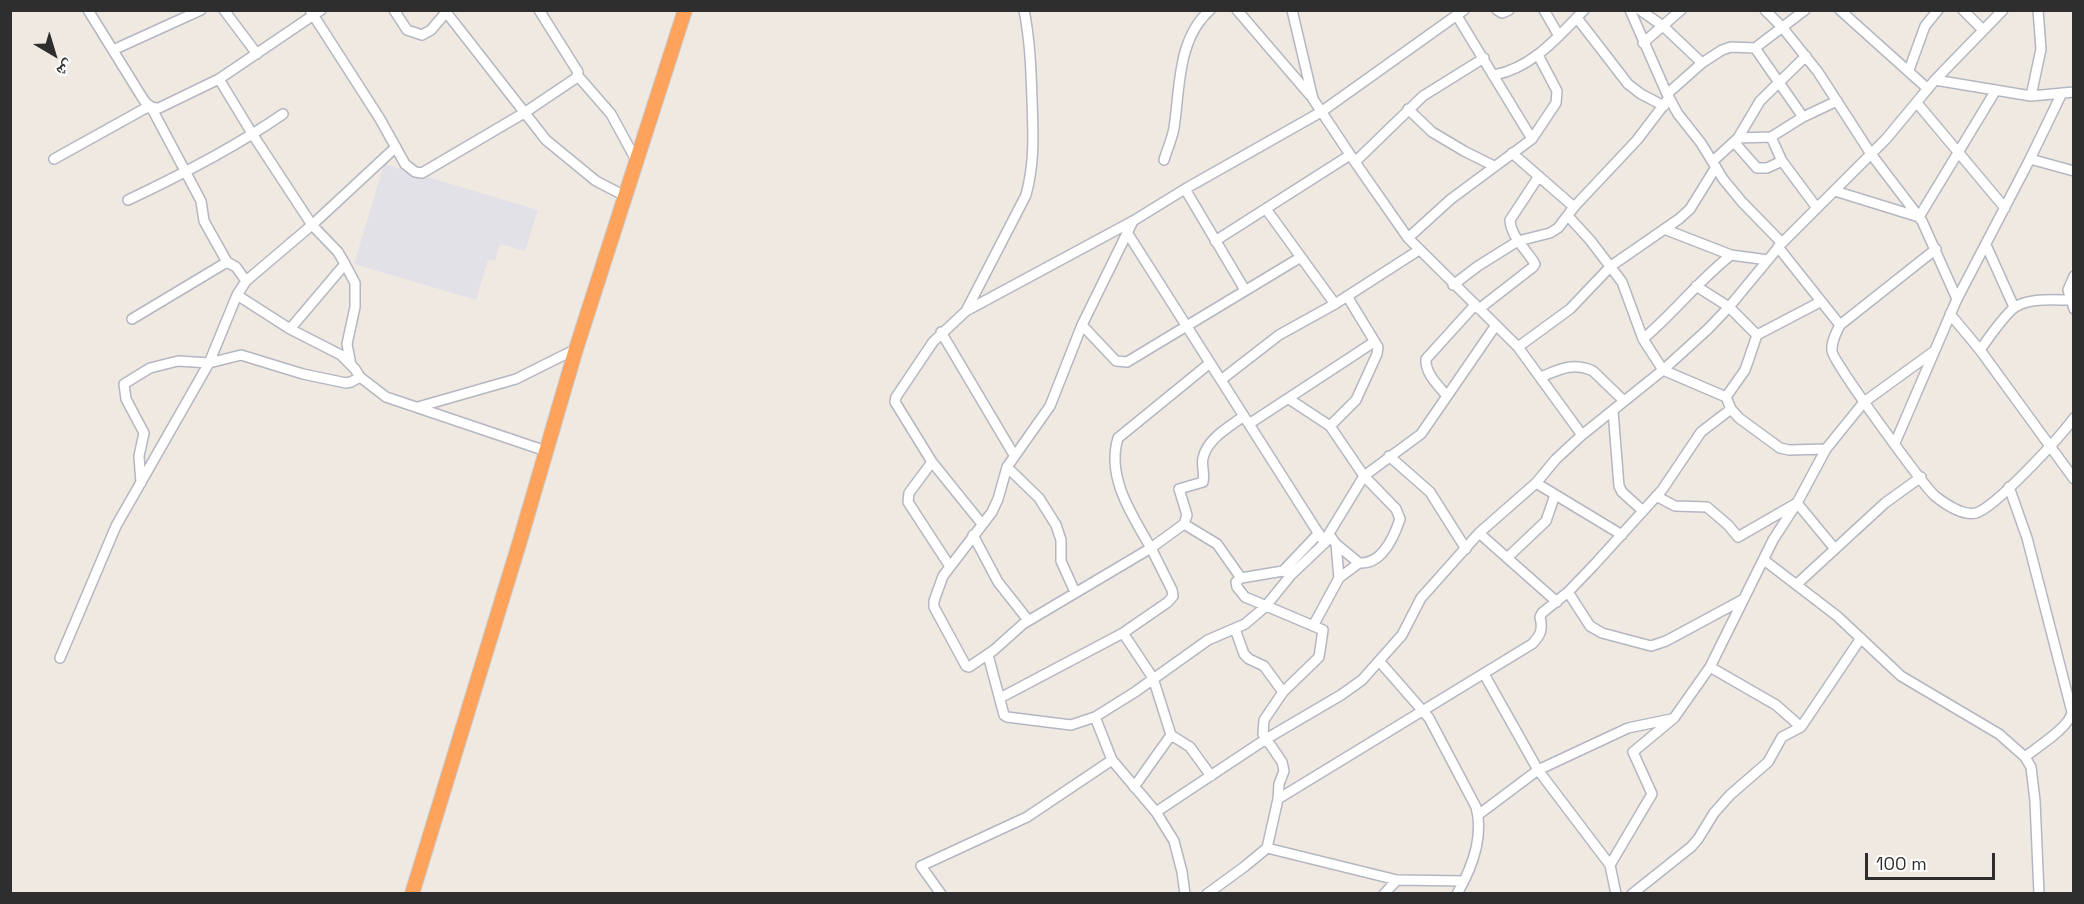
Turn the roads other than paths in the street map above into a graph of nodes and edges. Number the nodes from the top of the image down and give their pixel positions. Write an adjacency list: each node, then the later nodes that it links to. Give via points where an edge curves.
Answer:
1 (88, 10): 36 (street)
2 (201, 10): 36 (street)
3 (224, 10): 37 (street)
4 (394, 10): 25 (street, via 407,30 422,35)
5 (539, 10): 43 (street)
6 (685, 10): 74 (highway)
7 (1024, 10): 123 (street, via 1034,156 1030,178 1017,214)
8 (1210, 10): 75 (street, via 1187,42 1173,132)
9 (1237, 10): 53 (street)
10 (1303, 10): 28 (street)
11 (1497, 10): 12 (street)
12 (1509, 10)
13 (1544, 10): 33 (street)
14 (1584, 10): 29 (street)
15 (1630, 10): 34 (street)
16 (1641, 10): 30 (street)
17 (1681, 10): 30 (street)
18 (1765, 10): 31 (street)
19 (1805, 10): 31 (street)
20 (1840, 10): 42 (street)
21 (1938, 10): 42 (street, via 1925,26)
22 (1963, 10): 32 (street)
23 (2003, 10): 32 (street)
24 (2038, 10): 52 (street, via 2041,50)
25 (447, 11): 60 (street)
26 (315, 12): 37 (street); 67 (street)
27 (1460, 13): 40 (street); 59 (street)
28 (1293, 15): 53 (street)
29 (1577, 18): 33 (street); 54 (street, via 1628,84 1641,94)
30 (1663, 26): 34 (street); 41 (street)
31 (1782, 27): 35 (street); 39 (street)
32 (1983, 30): 46 (street)
33 (1559, 36): 38 (street)
34 (1643, 43): 54 (street)
35 (1755, 48): 41 (street, via 1731,47); 47 (street)
36 (113, 50): 57 (street)
37 (257, 54): 44 (street)
38 (1538, 55): 45 (street); 65 (street, via 1557,97)
39 (1806, 56): 47 (street); 55 (street)
40 (1484, 58): 45 (street); 58 (street)
41 (1702, 63): 54 (street)
42 (1909, 70): 48 (street)
43 (578, 76): 60 (street); 74 (street, via 611,114)
44 (219, 79): 57 (street, via 159,108); 63 (street)
45 (1496, 80): 65 (street)
46 (1935, 80): 48 (street); 49 (street)
47 (1779, 81): 62 (street); 66 (street, via 1760,101)
48 (1928, 89): 56 (street)
49 (1996, 90): 52 (street); 68 (street)
50 (2073, 92): 51 (street)
51 (2062, 93): 52 (street); 73 (street)
52 (2031, 96)
53 (1313, 99): 59 (street)
54 (1667, 100): 77 (street); 86 (street, via 1637,140)
55 (1836, 101): 62 (street); 70 (street)
56 (1917, 102): 68 (street); 70 (street)
57 (151, 107): 71 (street); 80 (street)
58 (1408, 109): 72 (street); 78 (street, via 1432,132)
59 (1321, 112): 72 (street); 82 (street)
60 (524, 113): 67 (street, via 422,173 410,169); 84 (street, via 546,140 586,174)
61 (284, 114): 63 (street)
62 (1803, 117): 64 (street)
63 (253, 135): 80 (street); 93 (street)
64 (1772, 137): 66 (street); 76 (street)
65 (1532, 139): 69 (street)
66 (1736, 140): 76 (street, via 1756,168); 77 (street)
67 (396, 147): 93 (street)
68 (1958, 151): 88 (street); 91 (street)
69 (1512, 153): 78 (street); 81 (street)
70 (1871, 154): 83 (street); 91 (street)
71 (54, 159)
72 (1353, 159): 89 (street); 96 (street)
73 (2030, 159): 79 (street); 88 (street)
74 (636, 160): 84 (highway)
75 (1164, 160)
76 (1782, 161): 87 (street)
77 (1714, 164): 94 (street, via 1690,209); 99 (street)
78 (1494, 166): 96 (street)
79 (2073, 171)
80 (186, 173): 85 (street); 106 (street, via 201,201 204,221)
81 (1539, 176): 86 (street); 98 (street, via 1510,220)
82 (1185, 189): 92 (street); 97 (street)
83 (1835, 190): 87 (street); 91 (street)
84 (625, 196): 136 (highway)
85 (128, 200)
86 (1574, 207): 90 (street)
87 (1817, 208): 99 (street)
88 (2005, 208): 100 (street)
89 (1266, 209): 97 (street); 104 (street)
90 (1568, 216): 98 (street, via 1550,233); 108 (street)
91 (1919, 217): 101 (street)
92 (1133, 221): 95 (street); 123 (street)
93 (312, 225): 107 (street); 110 (street)
94 (1664, 229): 103 (street); 108 (street)
95 (1128, 234): 126 (street); 129 (street)
96 (1408, 238): 102 (street)
97 (1215, 241): 113 (street)
98 (1518, 241): 111 (street); 120 (street, via 1535,264)
99 (1780, 245): 105 (street); 117 (street)
100 (1986, 245): 116 (street); 121 (street)
101 (1936, 249): 116 (street); 128 (street)
102 (1419, 250): 111 (street); 115 (street)
103 (1731, 255): 105 (street); 112 (street)
104 (1301, 257): 113 (street); 118 (street)
105 (1768, 260): 122 (street)
106 (227, 262): 110 (street, via 236,267); 125 (street)
107 (345, 264): 130 (street); 141 (street, via 355,283 355,307 347,344)
108 (1611, 266): 133 (street, via 1626,292); 135 (street, via 1570,309)
109 (2073, 276): 119 (street, via 2068,290)
110 (246, 282): 114 (street)
111 (1453, 285): 120 (street)
112 (1696, 286): 122 (street); 133 (street)
113 (1245, 290): 129 (street)
114 (237, 294): 130 (street); 139 (street)
115 (1347, 296): 118 (street); 134 (street)
116 (1957, 299): 124 (street)
117 (1820, 302): 128 (street); 132 (street)
118 (1335, 304): 145 (street, via 1279,335)
119 (2072, 304): 121 (street, via 2043,300)
120 (1477, 307): 127 (street); 146 (street, via 1426,359 1429,373)
121 (2014, 307): 137 (street)
122 (1729, 308): 132 (street); 142 (street)
123 (966, 311): 131 (street)
124 (1950, 314): 137 (street); 138 (street)
125 (132, 319)
126 (1082, 325): 129 (street, via 1120,363); 162 (street, via 1050,406)
127 (1496, 325): 135 (street); 146 (street)
128 (1840, 325): 150 (street, via 1834,340 1834,358)
129 (1187, 326): 140 (street)
130 (290, 329): 141 (street, via 341,355)
131 (941, 332): 162 (street); 164 (street, via 895,402)
132 (1756, 334): 147 (street, via 1745,370)
133 (1643, 339): 142 (street)
134 (1374, 342): 148 (street); 156 (street, via 1377,354 1356,400)
135 (1518, 347): 144 (street)
136 (576, 349): 151 (street, via 516,379); 161 (highway)
137 (1980, 350): 159 (street)
138 (1933, 352): 150 (street); 158 (street)
139 (209, 363): 143 (street, via 241,355 346,383); 169 (street); 169 (street, via 178,361 150,368 124,384 126,399 144,434 139,456)
140 (1210, 363): 145 (street); 182 (street, via 1118,438 1118,480 1129,512)
141 (351, 365): 143 (street)
142 (1663, 370): 147 (street); 149 (street)
143 (360, 377): 151 (street, via 386,397)
144 (1541, 377): 149 (street, via 1568,366 1587,368); 157 (street)
145 (1221, 380): 155 (street)
146 (1446, 395): 163 (street, via 1421,434)
147 (1726, 397): 152 (street)
148 (1290, 399): 155 (street); 156 (street)
149 (1624, 401): 153 (street)
150 (1864, 402): 158 (street); 160 (street)
151 (418, 407): 161 (street)
152 (1731, 409): 160 (street, via 1780,448); 173 (street, via 1697,437)
153 (1613, 411): 157 (street); 175 (street, via 1619,486)
154 (2073, 418): 159 (street)
155 (1247, 420): 177 (street, via 1211,441 1202,460 1203,482 1179,489 1186,515); 181 (street)
156 (1330, 426): 166 (street)
157 (1582, 435): 170 (street)
158 (1895, 443): 167 (street)
159 (2050, 446): 168 (street); 171 (street)
160 (1827, 449): 174 (street)
161 (546, 451): 229 (highway)
162 (1014, 454): 165 (street)
163 (1389, 456): 166 (street); 183 (street, via 1430,492)
164 (932, 462): 176 (street); 188 (street, via 909,493 908,502)
165 (1007, 467): 176 (street, via 998,499); 194 (street, via 1039,498 1056,525 1061,561)
166 (1364, 476): 181 (street); 187 (street, via 1400,519 1388,546 1372,562)
167 (1921, 477): 171 (street, via 1934,495 1962,512 1975,513 1990,506); 184 (street, via 1885,503)
168 (2073, 479)
169 (141, 483): 204 (street, via 116,526)
170 (1536, 483): 172 (street); 178 (street)
171 (2009, 487): 217 (street, via 2027,537 2072,712 2071,719)
172 (1555, 495): 180 (street); 185 (street, via 1546,521)
173 (1656, 496): 174 (street, via 1675,506 1707,507 1738,537); 175 (street)
174 (1797, 503): 184 (street); 186 (street)
175 (1643, 511): 180 (street)
176 (982, 524): 179 (street)
177 (1184, 524): 182 (street); 190 (street, via 1217,544)
178 (1479, 533): 183 (street); 185 (street)
179 (973, 535): 188 (street); 198 (street, via 998,582)
180 (1622, 535): 193 (street)
181 (1327, 539): 187 (street); 189 (street); 191 (street)
182 (1150, 548): 194 (street); 201 (street, via 1173,596)
183 (1466, 549): 205 (street, via 1421,598 1402,635)
184 (1835, 549): 192 (street)
185 (1507, 558): 196 (street)
186 (1764, 560): 192 (street); 195 (street)
187 (1359, 564): 191 (street)
188 (949, 565): 203 (street, via 934,601 936,612 966,666)
189 (1287, 573): 190 (street); 197 (street)
190 (1241, 578): 197 (street, via 1237,587 1245,597)
191 (1339, 578): 199 (street)
192 (1797, 584): 202 (street)
193 (1569, 591): 195 (street, via 1590,626 1651,646); 196 (street)
194 (1075, 592): 198 (street)
195 (1743, 600): 206 (street)
196 (1557, 602): 207 (street, via 1540,617 1542,629 1532,644)
197 (1265, 607): 199 (street); 200 (street)
198 (1029, 620): 203 (street)
199 (1313, 626): 209 (street, via 1323,630 1319,657)
200 (1235, 629): 208 (street, via 1208,640); 209 (street, via 1244,654 1264,666)
201 (1123, 633): 208 (street); 210 (street)
202 (1861, 638): 214 (street); 217 (street, via 1901,676 1999,734)
203 (988, 655): 210 (street)
204 (60, 658)
205 (1380, 662): 211 (street); 216 (street, via 1341,695)
206 (1710, 667): 213 (street); 214 (street, via 1776,705)
207 (1484, 674): 211 (street); 219 (street)
208 (1153, 678): 212 (street); 215 (street)
209 (1283, 692): 216 (street, via 1264,720 1262,732)
210 (1000, 698): 212 (street, via 1004,715 1011,719 1071,725)
211 (1423, 710): 222 (street); 224 (street)
212 (1095, 717): 218 (street)
213 (1674, 718): 219 (street, via 1628,728); 226 (street, via 1633,752 1652,794)
214 (1802, 727): 236 (street, via 1782,737 1768,762 1730,795 1691,847)
215 (1172, 735): 220 (street, via 1190,747); 221 (street)
216 (1266, 739): 220 (street); 222 (street, via 1284,766)
217 (2025, 757): 237 (street, via 2031,767 2035,801)
218 (1112, 760): 221 (street); 230 (street, via 1027,817 921,866)
219 (1538, 770): 224 (street); 226 (street)
220 (1211, 776): 223 (street)
221 (1134, 786): 223 (street)
222 (1278, 799): 225 (street)
223 (1156, 812): 231 (street, via 1178,849)
224 (1478, 815): 228 (street, via 1478,840)
225 (1267, 848): 227 (street); 232 (street)
226 (1610, 865): 235 (street)
227 (1397, 880): 228 (street); 233 (street)
228 (1464, 881): 234 (street)
229 (412, 894)
230 (941, 894)
231 (1185, 894)
232 (1207, 894)
233 (1384, 894)
234 (1457, 894)
235 (1616, 894)
236 (1632, 894)
237 (2039, 894)

